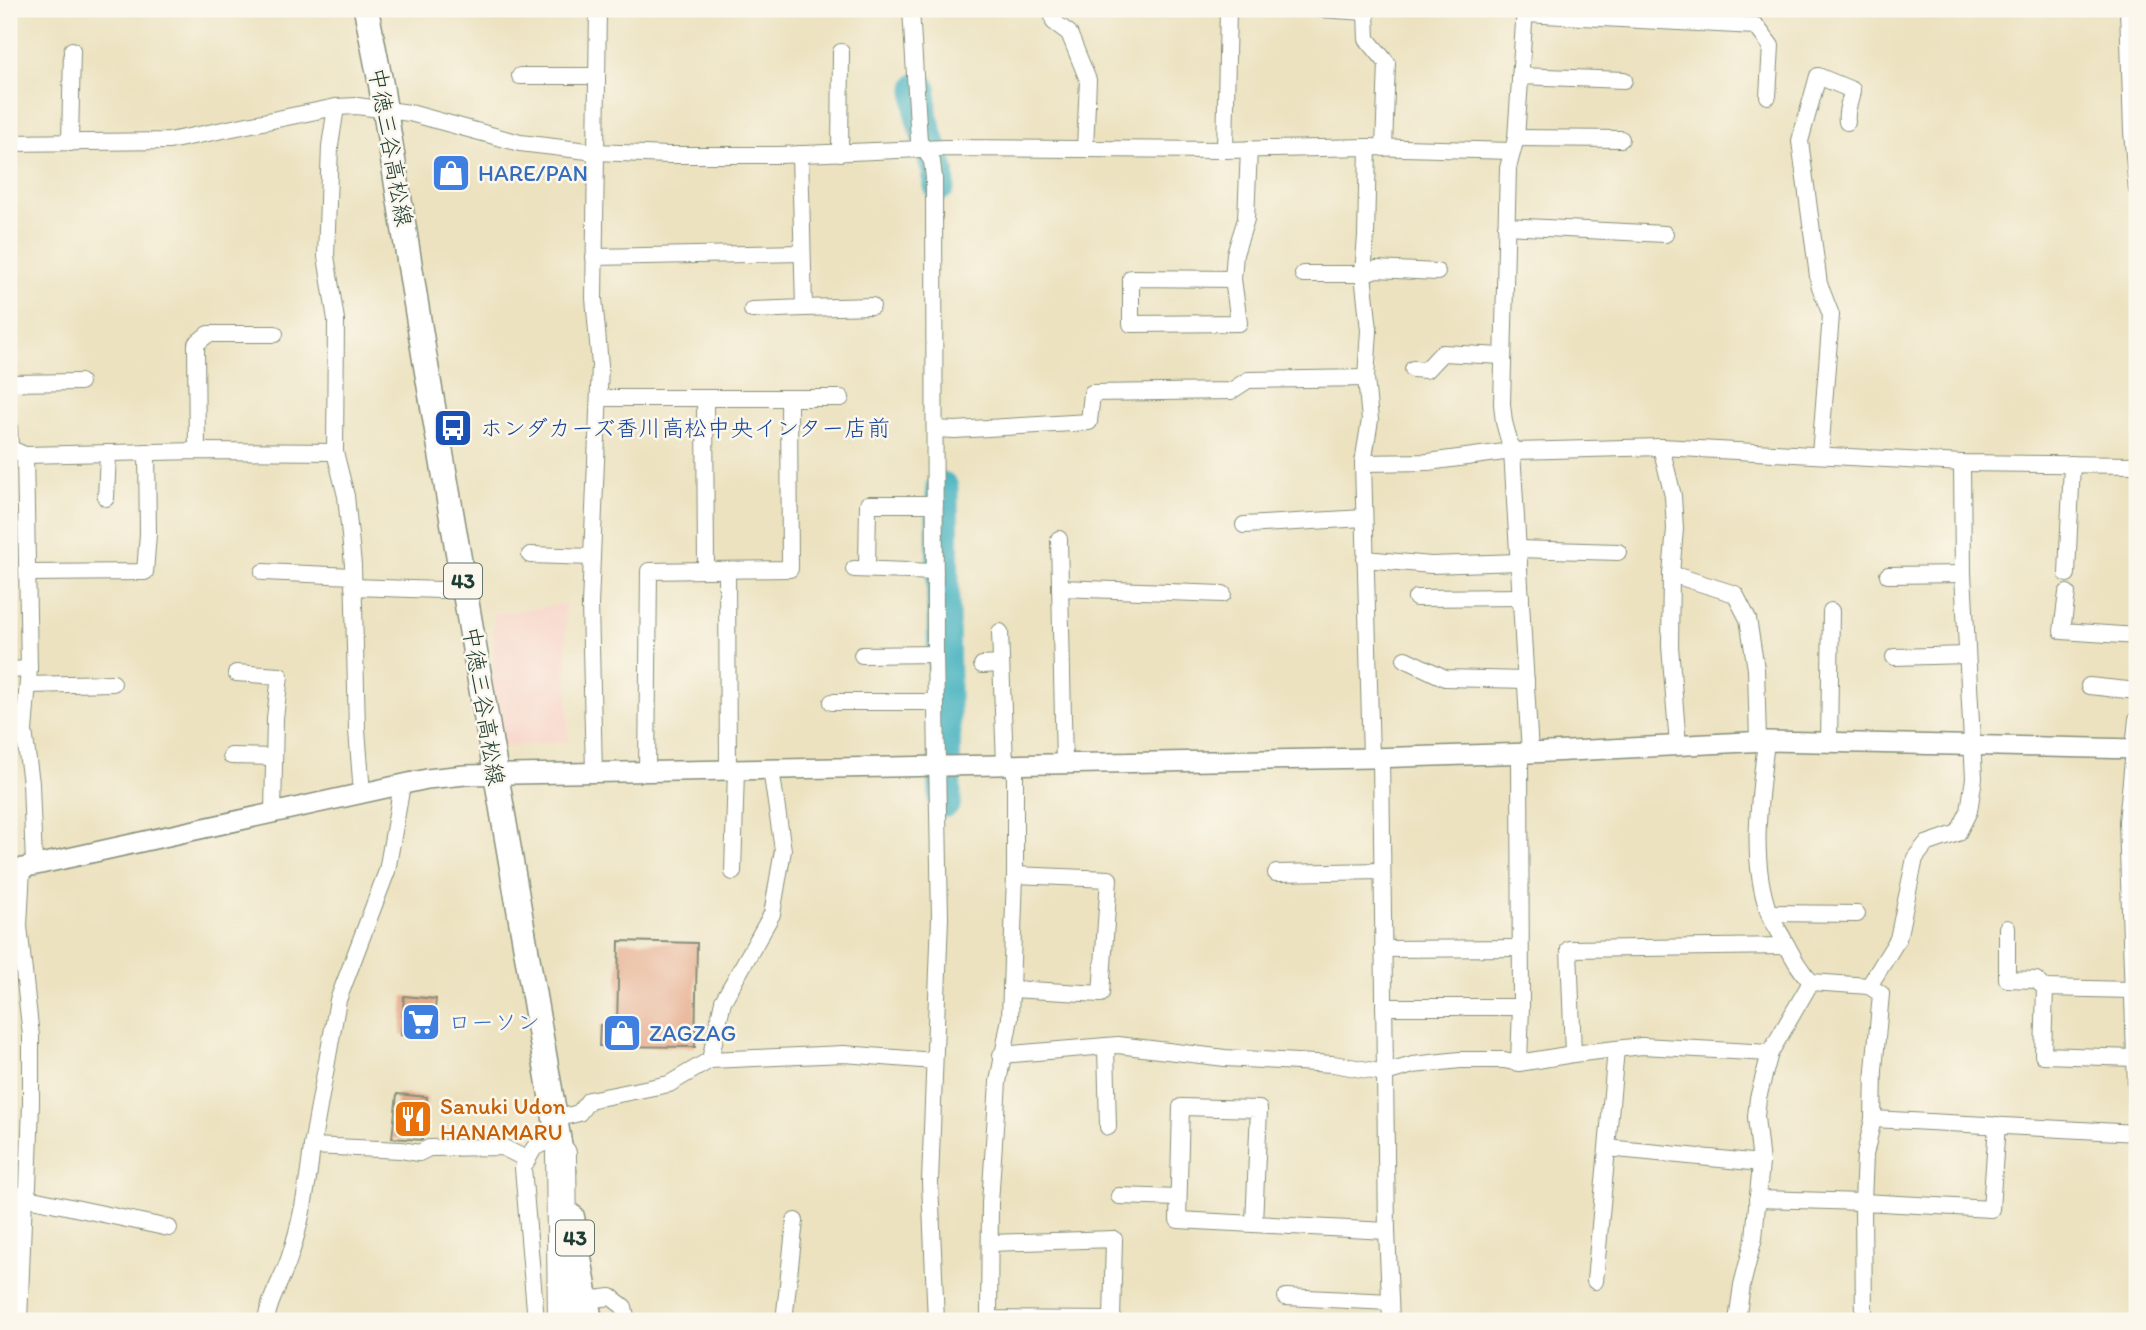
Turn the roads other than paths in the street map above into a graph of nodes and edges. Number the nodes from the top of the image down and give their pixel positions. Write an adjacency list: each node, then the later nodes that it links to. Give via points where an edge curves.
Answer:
1 (366, 9): 17 (main road, 中徳三谷高松線 / 43)
2 (598, 9): 12 (street)
3 (912, 9): 25 (street, via 919,141)
4 (1052, 9): 26 (street, via 1054,22 1069,33 1088,80)
5 (1228, 9): 28 (street)
6 (1320, 9): 24 (street, via 1366,12 1367,39 1387,63)
7 (2128, 9): 19 (street)
8 (1525, 11): 13 (street); 15 (street, via 1756,26 1772,47)
9 (72, 50): 22 (street)
10 (841, 52): 30 (street)
11 (520, 76): 12 (street)
12 (597, 76): 29 (street)
13 (1520, 76): 14 (street); 23 (street)
14 (1624, 80)
15 (1768, 96)
16 (335, 107): 17 (street); 22 (street, via 169,141); 61 (street, via 327,256 336,320)
17 (385, 110): 29 (street, via 520,143); 88 (main road, 中徳三谷高松線 / 43)
18 (1847, 122): 63 (street, via 1845,111 1852,90 1818,76 1800,141 1819,284 1831,315)
19 (2135, 131): 32 (street)
20 (1621, 139): 23 (street)
21 (9, 143): 22 (street)
22 (70, 144)
23 (1514, 145): 24 (street); 33 (street, via 1508,168)
24 (1376, 148): 27 (street); 39 (street)
25 (933, 149): 26 (street); 30 (street); 55 (street)
26 (1085, 149): 28 (street)
27 (1249, 149): 28 (street); 40 (street, via 1247,219 1235,254)
28 (1225, 150)
29 (596, 152): 31 (street); 36 (street)
30 (840, 153): 31 (street)
31 (800, 154): 35 (street)
32 (2137, 190)
33 (1506, 226): 34 (street); 45 (street)
34 (1665, 234)
35 (802, 253): 36 (street); 42 (street)
36 (594, 257): 50 (street)
37 (1437, 272): 39 (street, via 1376,269)
38 (1303, 274): 39 (street)
39 (1363, 274): 47 (street, via 1369,330)
40 (1233, 279): 40 (street, via 1239,323 1131,324 1131,278)
41 (872, 306): 42 (street)
42 (804, 307): 43 (street)
43 (752, 310)
44 (275, 334): 58 (street, via 208,334 196,344)
45 (1503, 356): 46 (street, via 1441,353 1426,370); 59 (street, via 1502,404)
46 (1413, 369)
47 (1366, 378): 55 (street, via 1248,380 1231,391 1092,393 1089,422); 64 (street, via 1370,420)
48 (80, 382): 49 (street)
49 (9, 383)
50 (598, 398): 51 (street); 76 (street)
51 (705, 398): 52 (street); 78 (street)
52 (789, 398): 53 (street); 79 (street, via 790,569)
53 (841, 398)
54 (9, 425): 57 (street)
55 (935, 429): 69 (street)
56 (1661, 447): 59 (street); 63 (street); 83 (street, via 1673,496)
57 (15, 450): 62 (street); 82 (street)
58 (197, 451): 60 (street); 61 (street)
59 (1512, 451): 64 (street, via 1428,462); 75 (street)
60 (148, 452): 62 (street); 82 (street, via 145,572)
61 (335, 452): 87 (street, via 346,496)
62 (108, 453): 68 (street)
63 (1820, 454): 65 (street)
64 (1363, 463): 70 (street)
65 (1962, 463): 66 (street); 84 (street)
66 (2072, 464): 67 (street); 85 (street)
67 (2137, 465)
68 (106, 498)
69 (935, 504): 81 (street); 81 (street, via 868,504 860,569)
70 (1364, 518): 71 (street); 77 (street)
71 (1244, 524)
72 (1059, 539): 89 (street)
73 (1618, 552): 75 (street)
74 (530, 555): 76 (street)
75 (1518, 555): 77 (street, via 1431,565); 92 (street)
76 (592, 557): 130 (street)
77 (1365, 559): 124 (street)
78 (706, 570): 79 (street); 131 (street, via 649,571)
79 (727, 570): 129 (street)
80 (263, 572): 87 (street)
81 (935, 572): 97 (street)
82 (27, 573): 106 (street)
83 (1671, 574): 116 (street, via 1735,594 1748,618); 118 (street, via 1670,646)
84 (1964, 574): 86 (street); 99 (street)
85 (2067, 574)
86 (1888, 575)
87 (353, 582): 88 (street, via 440,590); 134 (street)
88 (464, 586): 132 (main road, 中徳三谷高松線 / 43)
89 (1060, 588): 91 (street); 125 (street)
90 (2067, 593): 96 (street, via 2062,631)
91 (1223, 594)
92 (1521, 597): 93 (street); 107 (street)
93 (1416, 598)
94 (1831, 611): 117 (street)
95 (1000, 632): 102 (street)
96 (2137, 636)
97 (935, 654): 98 (street); 112 (street)
98 (862, 655)
99 (1967, 655): 100 (street); 119 (street)
100 (1894, 657)
101 (1405, 659): 107 (street, via 1445,678)
102 (1001, 664): 103 (street); 126 (street)
103 (982, 665)
104 (9, 670): 106 (street)
105 (236, 673): 123 (street, via 280,676)
106 (28, 677): 108 (street); 114 (street)
107 (1526, 680): 121 (street)
108 (113, 683)
109 (2089, 686): 110 (street)
110 (2137, 691)
111 (832, 702): 112 (street)
112 (936, 702): 127 (street)
113 (9, 715): 114 (street)
114 (26, 715): 136 (street, via 31,783)
115 (2137, 719): 120 (street)
116 (1762, 741): 117 (street); 118 (street); 141 (street, via 1758,854)
117 (1829, 742): 119 (street)
118 (1678, 745): 121 (street)
119 (1973, 746): 120 (street); 148 (street, via 1969,811 1958,833 1926,844 1915,858 1898,939)
120 (2136, 749): 151 (street, via 2127,821)
121 (1525, 753): 124 (street); 145 (street)
122 (231, 756): 123 (street)
123 (273, 758): 135 (street)
124 (1376, 758): 125 (street); 137 (street)
125 (1064, 763): 126 (street)
126 (1010, 764): 127 (street); 140 (street)
127 (943, 765): 128 (street); 161 (street)
128 (771, 769): 129 (street); 160 (street, via 783,850 772,914 723,1002)
129 (732, 770): 131 (street); 138 (street)
130 (594, 773): 131 (street); 132 (street)
131 (648, 773)
132 (495, 774): 133 (street); 169 (main road, 中徳三谷高松線 / 43)
133 (402, 785): 134 (street); 170 (street, via 387,871 338,1000)
134 (362, 793): 135 (street)
135 (273, 813): 136 (street)
136 (21, 868): 174 (street, via 19,926 31,1049 30,1146 27,1187)
137 (1382, 871): 139 (street); 146 (street)
138 (733, 872)
139 (1276, 873)
140 (1015, 875): 150 (street); 150 (street, via 1109,879 1101,994)
141 (1769, 913): 142 (street); 144 (street)
142 (1857, 914)
143 (2007, 928): 149 (street, via 2007,979 2036,980)
144 (1787, 946): 147 (street); 157 (street, via 1569,949)
145 (1520, 948): 146 (street); 153 (street)
146 (1383, 949): 152 (street)
147 (1811, 982): 148 (street); 156 (street)
148 (1869, 986): 165 (street, via 1881,995)
149 (2045, 988): 151 (street); 159 (street, via 2043,1055)
150 (1011, 989): 158 (street)
151 (2132, 990): 159 (street)
152 (1384, 1007): 153 (street); 163 (street)
153 (1521, 1007): 162 (street)
154 (1107, 1046): 158 (street); 163 (street, via 1334,1064); 167 (street)
155 (1616, 1049): 156 (street, via 1642,1046); 157 (street); 171 (street)
156 (1770, 1053): 173 (street, via 1756,1117)
157 (1573, 1054): 162 (street)
158 (1001, 1055): 183 (street)
159 (2135, 1058): 164 (street)
160 (710, 1060): 161 (street, via 844,1054); 169 (street, via 669,1084 589,1100)
161 (934, 1061): 194 (street, via 930,1182)
162 (1519, 1063): 163 (street, via 1460,1060)
163 (1385, 1073): 182 (street)
164 (2137, 1115)
165 (1873, 1119): 166 (street); 178 (street, via 1865,1155)
166 (1997, 1125): 168 (street); 178 (street, via 1991,1209)
167 (1108, 1127)
168 (2137, 1133)
169 (558, 1136): 172 (street, via 534,1148); 187 (main road, 中徳三谷高松線 / 43); 191 (highway)
170 (313, 1146): 172 (street, via 419,1153 429,1148 502,1147); 189 (street, via 300,1226)
171 (1607, 1148): 173 (street); 184 (street)
172 (526, 1159): 190 (street, via 523,1176)
173 (1762, 1163): 177 (street)
174 (16, 1196): 181 (street); 188 (street)
175 (1119, 1196): 176 (street)
176 (1178, 1198): 180 (street, via 1178,1220); 180 (street, via 1181,1107 1259,1110)
177 (1757, 1199): 178 (street); 196 (street)
178 (1863, 1202): 197 (street)
179 (795, 1221): 193 (street)
180 (1254, 1224): 182 (street)
181 (169, 1228)
182 (1387, 1231): 186 (street)
183 (990, 1243): 183 (street, via 989,1319 1111,1320 1114,1239)
184 (1595, 1281)
185 (1286, 1297): 186 (street)
186 (1390, 1302): 195 (street)
187 (588, 1311): 192 (street, via 611,1297 624,1307)
188 (19, 1321)
189 (266, 1321)
190 (536, 1321)
191 (563, 1321)
192 (627, 1321)
193 (784, 1321)
194 (936, 1321)
195 (1391, 1321)
196 (1737, 1321)
197 (1864, 1321)

